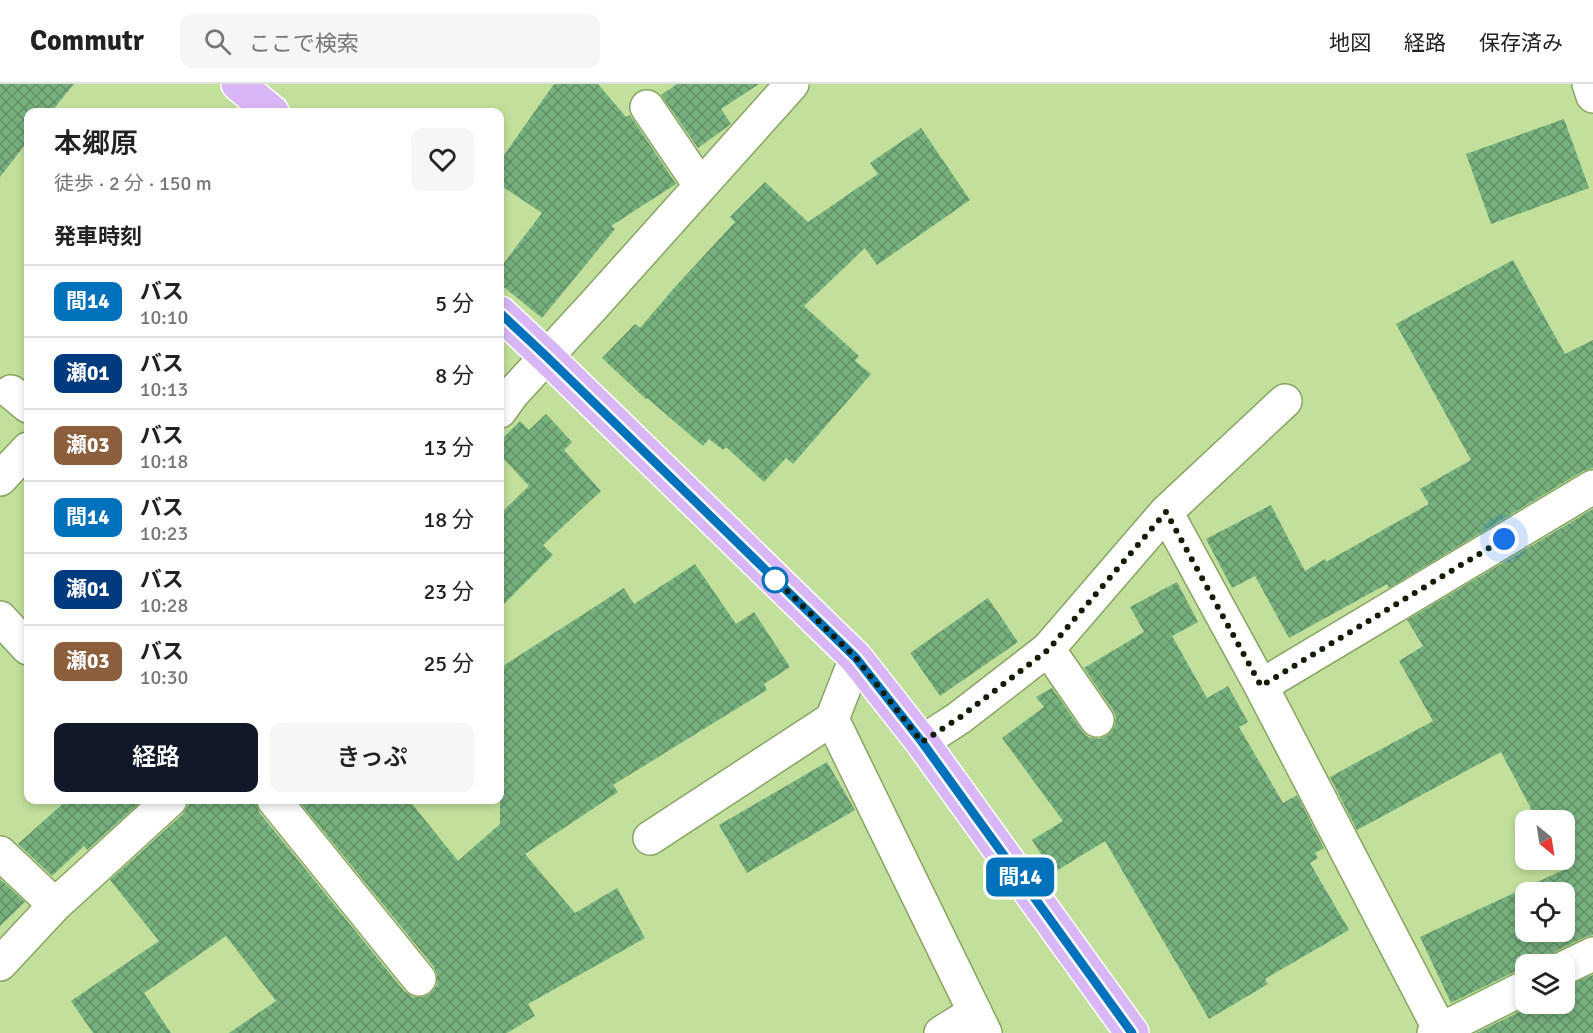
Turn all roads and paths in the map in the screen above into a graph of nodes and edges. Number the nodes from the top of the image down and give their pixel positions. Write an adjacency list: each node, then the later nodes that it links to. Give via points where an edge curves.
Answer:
1 (792, 84): 5 (street)
2 (1589, 84): 3 (street)
3 (1593, 96)
4 (647, 107): 5 (street)
5 (700, 185): 7 (street)
6 (504, 317): 7 (main road)
7 (547, 357): 9 (street); 17 (main road)
8 (1285, 401): 13 (street)
9 (504, 405)
10 (24, 453): 11 (street)
11 (0, 479)
12 (1593, 487): 18 (street)
13 (1166, 512): 16 (street); 18 (street)
14 (0, 618): 15 (street)
15 (24, 644)
16 (1048, 650): 20 (street); 21 (street)
17 (856, 658): 19 (street); 21 (main road)
18 (1261, 686): 33 (street)
19 (832, 719): 24 (street); 32 (street)
20 (1097, 720)
21 (922, 742): 35 (main road)
22 (166, 804): 26 (street)
23 (276, 804): 30 (street)
24 (650, 837)
25 (0, 853): 26 (street)
26 (55, 905): 29 (street)
27 (1593, 954): 28 (street)
28 (1575, 963)
29 (0, 964)
30 (418, 979)
31 (1515, 992): 33 (street)
32 (980, 1023): 34 (street)
33 (1437, 1031)
34 (941, 1033)
35 (1132, 1033)

